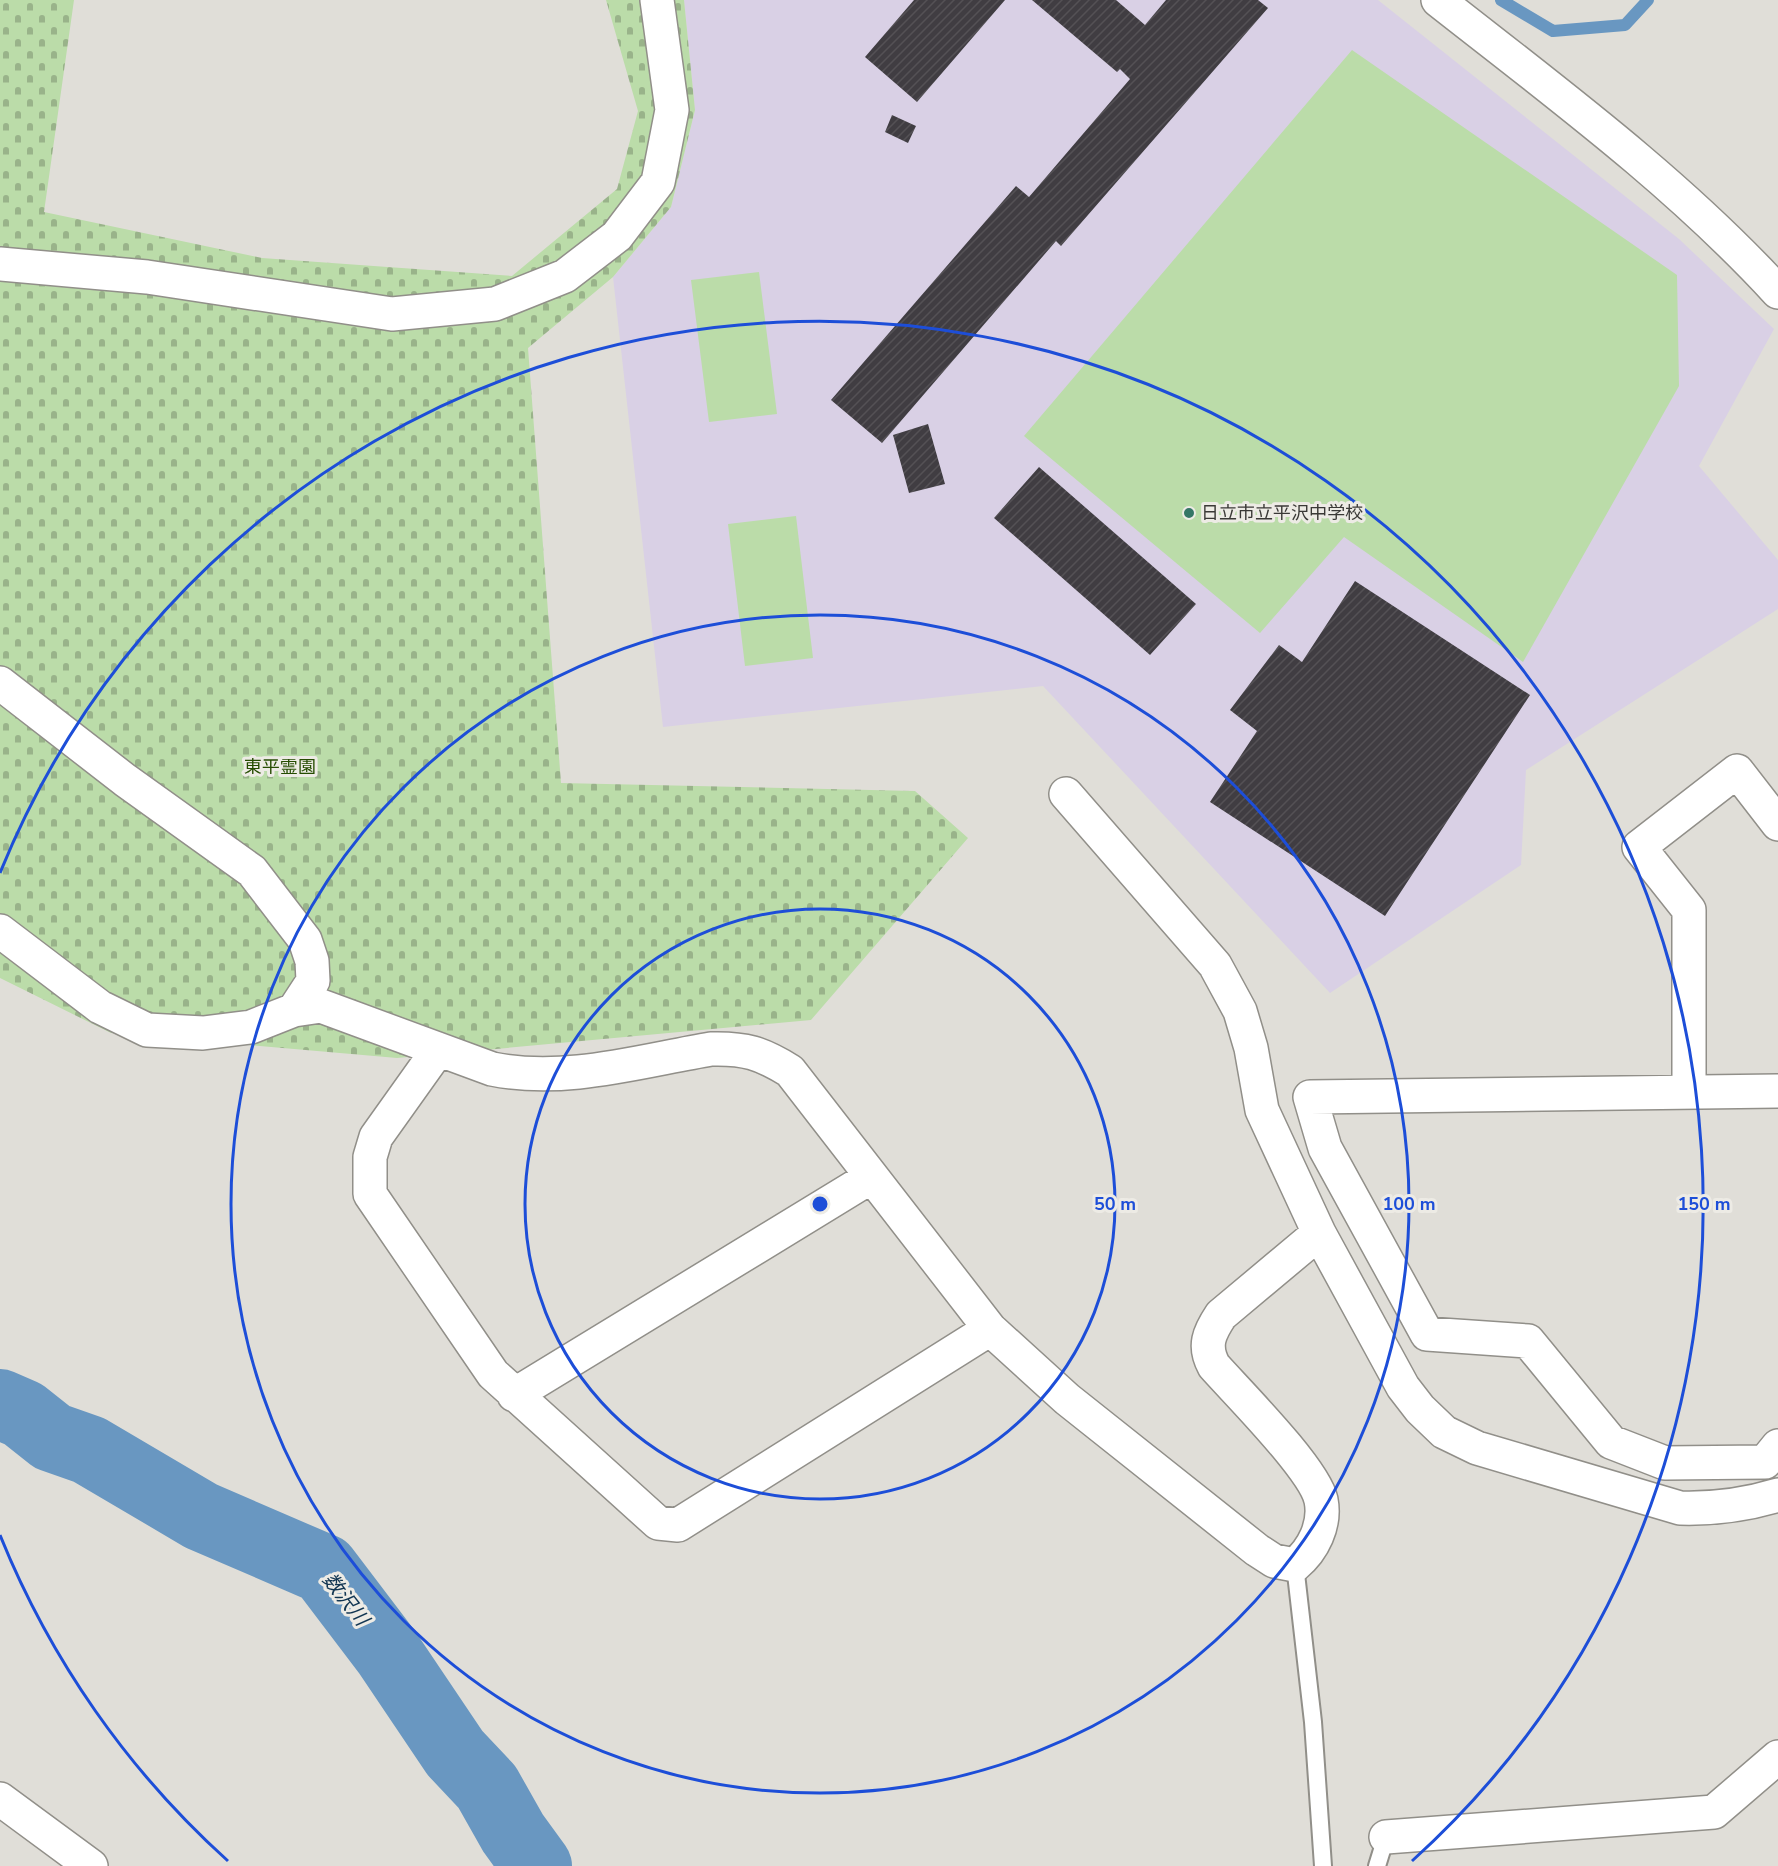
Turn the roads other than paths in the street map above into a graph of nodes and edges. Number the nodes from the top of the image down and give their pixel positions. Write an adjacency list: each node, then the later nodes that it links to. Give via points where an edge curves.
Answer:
1 (657, 0): 3 (street, via 672,110 658,182 617,237 565,276 495,304 392,314 147,277)
2 (1438, 0): 4 (street, via 1606,131 1736,247)
3 (0, 264)
4 (1778, 292)
5 (0, 683): 9 (street, via 125,780 252,871 305,940 312,961 313,981)
6 (1066, 794): 14 (street, via 1215,965 1240,1011 1262,1110)
7 (1778, 824): 12 (street, via 1737,771 1639,847 1689,910)
8 (0, 931): 9 (street, via 100,1007 147,1030 203,1033 251,1027)
9 (294, 1010): 10 (street, via 321,1006)
10 (438, 1050): 13 (street, via 492,1069 550,1076 711,1049 738,1048 765,1055 790,1071); 16 (street, via 376,1137 370,1157 370,1194 493,1374)
11 (1778, 1091): 12 (street)
12 (1689, 1092): 17 (street, via 1310,1097 1325,1148 1427,1334 1528,1341 1611,1442 1665,1463 1765,1462)
13 (872, 1177): 15 (street); 16 (street)
14 (1319, 1233): 18 (street, via 1403,1387 1444,1432 1477,1448 1680,1508 1713,1509); 19 (street, via 1221,1315 1212,1328 1207,1352 1214,1366 1308,1473 1321,1500 1320,1527 1311,1552)
15 (990, 1329): 16 (street, via 678,1525 658,1523); 19 (street, via 1067,1399 1257,1550 1274,1561)
16 (514, 1395)
17 (1778, 1446)
18 (1778, 1495)
19 (1295, 1565): 24 (lane, via 1313,1722)
20 (1778, 1757): 22 (street, via 1714,1812)
21 (0, 1799): 23 (street)
22 (1382, 1851)
23 (91, 1866)
24 (1323, 1866)

